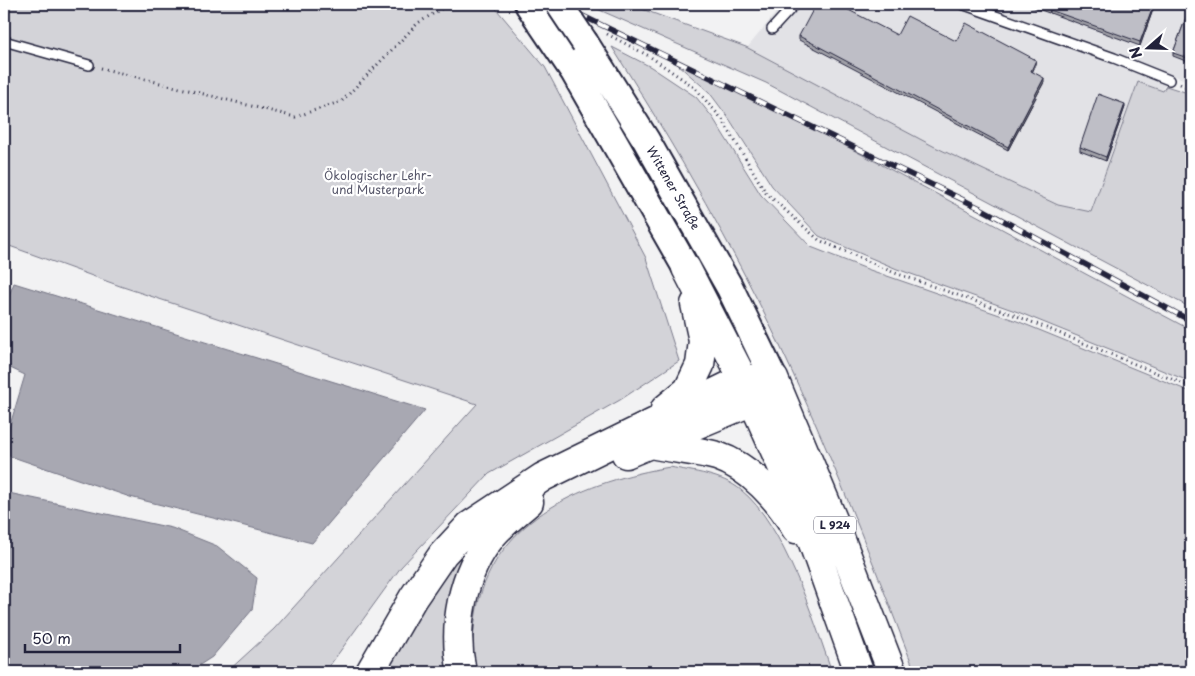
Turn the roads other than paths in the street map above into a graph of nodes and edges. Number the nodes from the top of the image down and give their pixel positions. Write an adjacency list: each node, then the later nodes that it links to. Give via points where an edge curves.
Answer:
1 (559, 4): 10 (main road, Wittener Straße / L 924, bridge, via 592,36 646,140 730,288)
2 (795, 4): 5 (lane)
3 (962, 4): 8 (lane)
4 (534, 14): 9 (main road, L 924, via 579,80)
5 (772, 29)
6 (4, 41): 7 (lane)
7 (89, 65)
8 (1169, 80)
9 (686, 268): 11 (highway, L 924); 12 (highway, via 703,340 700,365 688,390)
10 (774, 379): 11 (highway); 17 (highway, L 924)
11 (748, 390): 12 (highway); 13 (highway, L 924, via 800,507)
12 (647, 436): 13 (highway, via 718,457 744,471 770,492 790,518); 14 (highway, via 543,477 469,526 444,554 414,598); 15 (highway, via 528,503 492,537 471,574 458,616)
13 (828, 583): 16 (highway, L 924)
14 (370, 672)
15 (462, 672)
16 (859, 672)
17 (892, 672)

